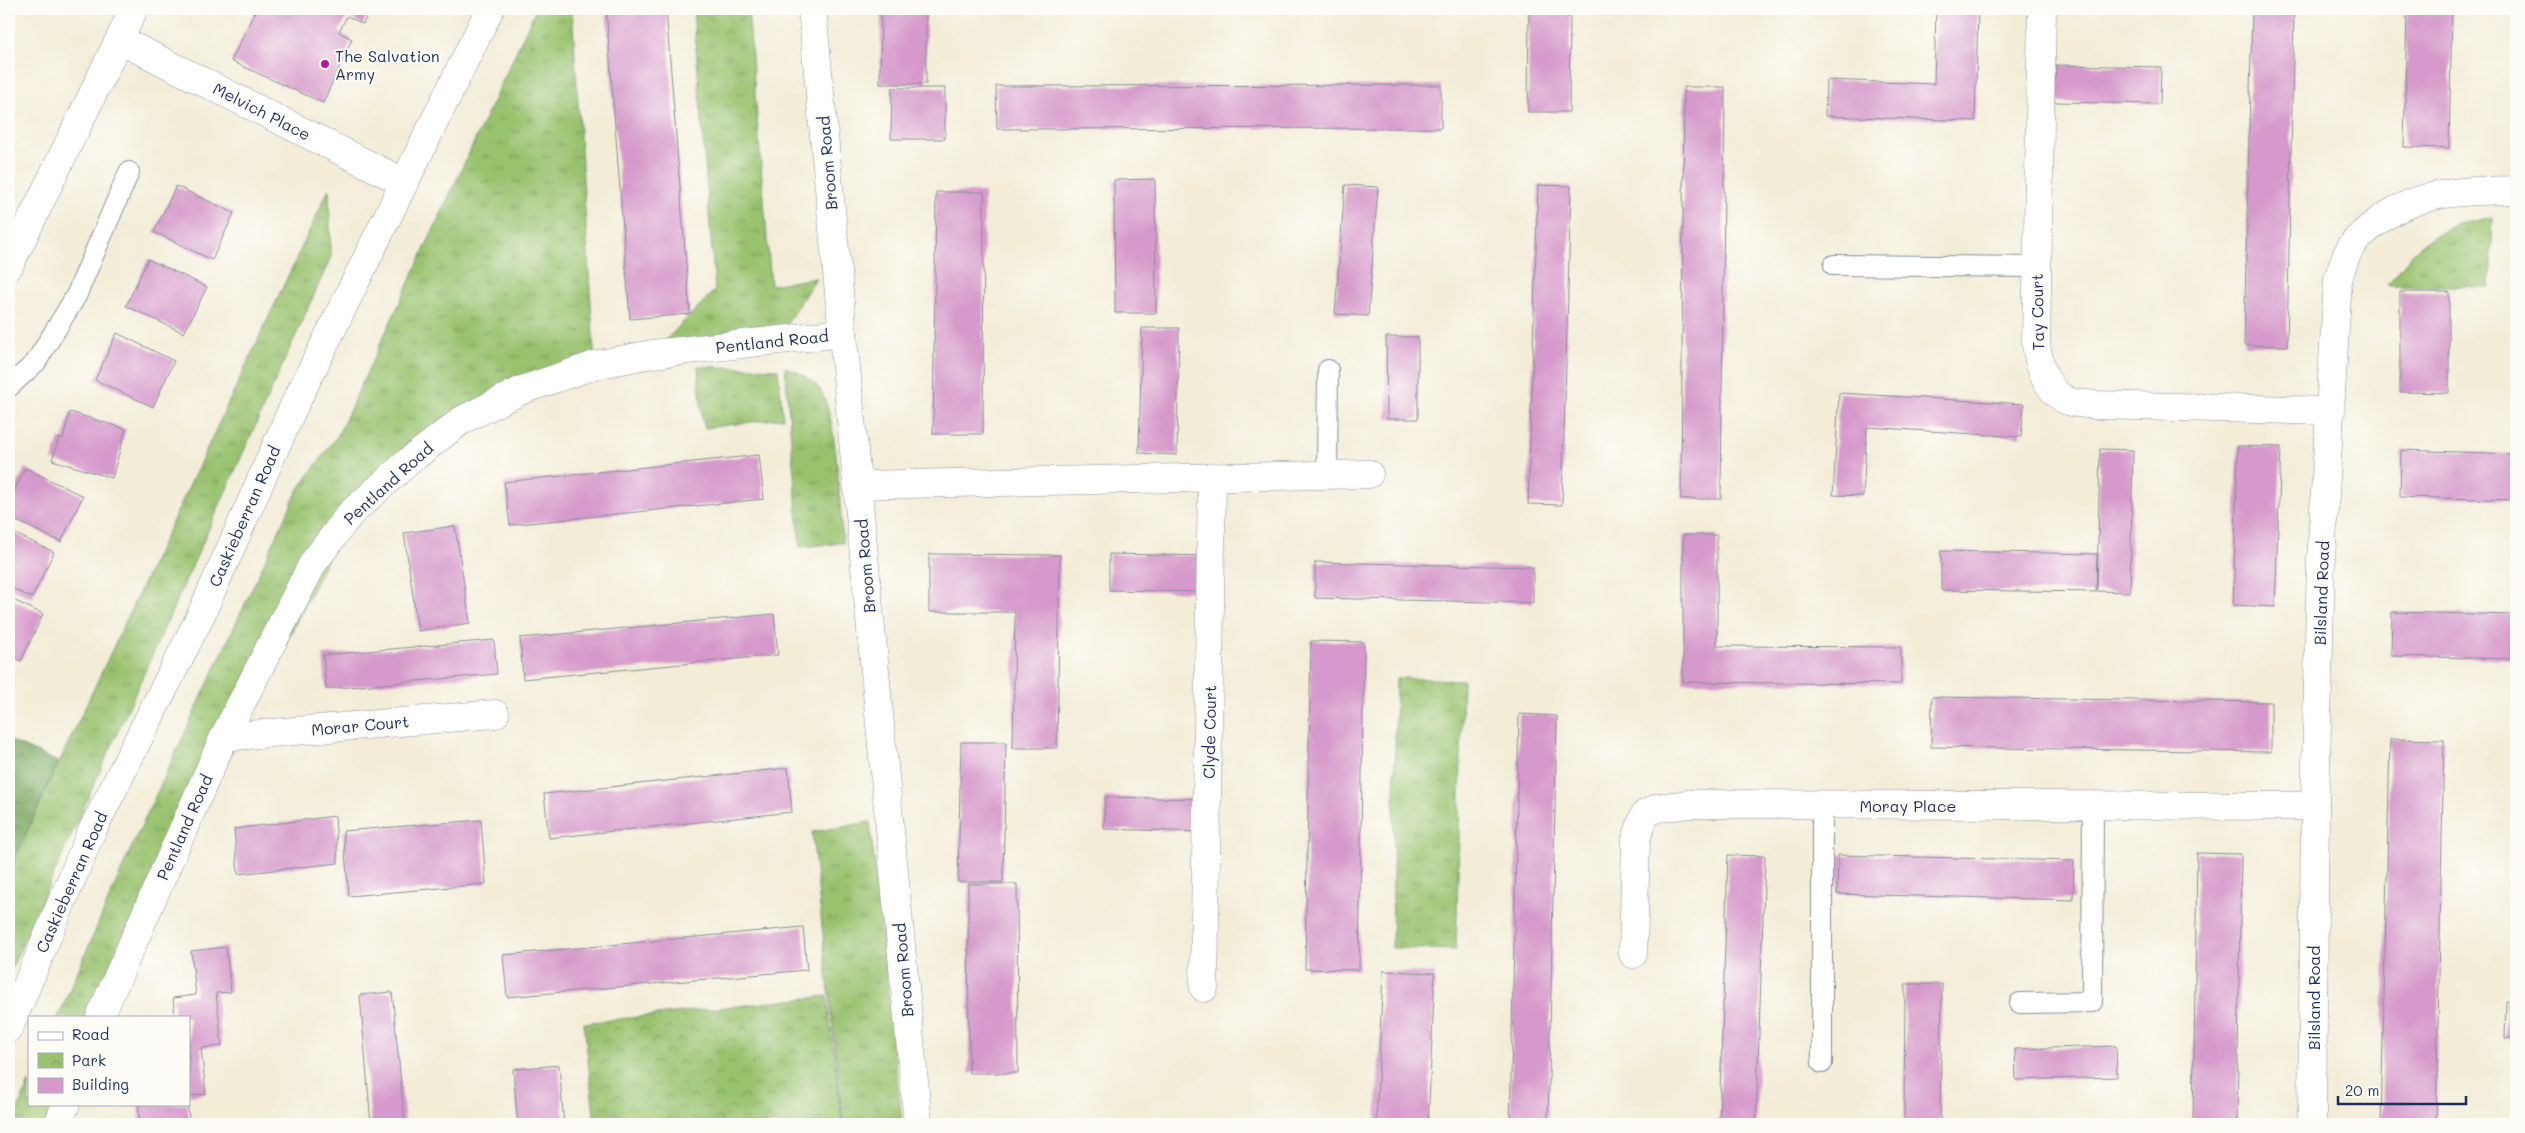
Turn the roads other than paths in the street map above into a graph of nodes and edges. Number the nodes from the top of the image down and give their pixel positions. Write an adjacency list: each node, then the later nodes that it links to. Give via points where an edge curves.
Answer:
1 (134, 9): 5 (street)
2 (490, 9): 7 (street, Caskieberran Road)
3 (812, 9): 12 (street, Broom Road)
4 (2042, 9): 11 (street, Tay Court)
5 (120, 40): 7 (street, Melvich Place); 9 (street)
6 (129, 172): 14 (lane, via 76,296 36,362)
7 (404, 182): 29 (street, Caskieberran Road, via 292,410 200,617 90,835)
8 (2516, 190): 15 (street, Bilsland Road, via 2434,194 2405,204 2367,231 2348,252 2338,279)
9 (9, 266)
10 (1834, 266): 11 (lane)
11 (2037, 267): 15 (street, Tay Court, via 2036,344 2039,362 2049,385 2068,401 2096,405)
12 (843, 333): 19 (street, Broom Road); 21 (street, Pentland Road, via 652,354 595,365 522,390 462,420 350,514 313,563)
13 (1328, 370): 17 (lane)
14 (9, 387)
15 (2331, 411): 24 (street, Bilsland Road, via 2321,559)
16 (1368, 474): 17 (street)
17 (1327, 475): 18 (street)
18 (1212, 477): 19 (street); 26 (street, Clyde Court)
19 (858, 485): 33 (street, Broom Road)
20 (495, 714): 21 (street, Morar Court)
21 (224, 737): 28 (street, Pentland Road)
22 (1822, 805): 23 (street, Moray Place); 25 (street, Moray Place, via 1689,804 1658,808 1645,814 1636,839); 30 (lane)
23 (2093, 806): 24 (street, Moray Place); 27 (lane, via 2092,1002)
24 (2315, 806): 34 (street, Bilsland Road)
25 (1633, 954)
26 (1204, 988)
27 (2020, 1003)
28 (100, 1016)
29 (9, 1028)
30 (1822, 1063)
31 (65, 1106): 32 (street)
32 (58, 1124)
33 (918, 1124)
34 (2312, 1124)

